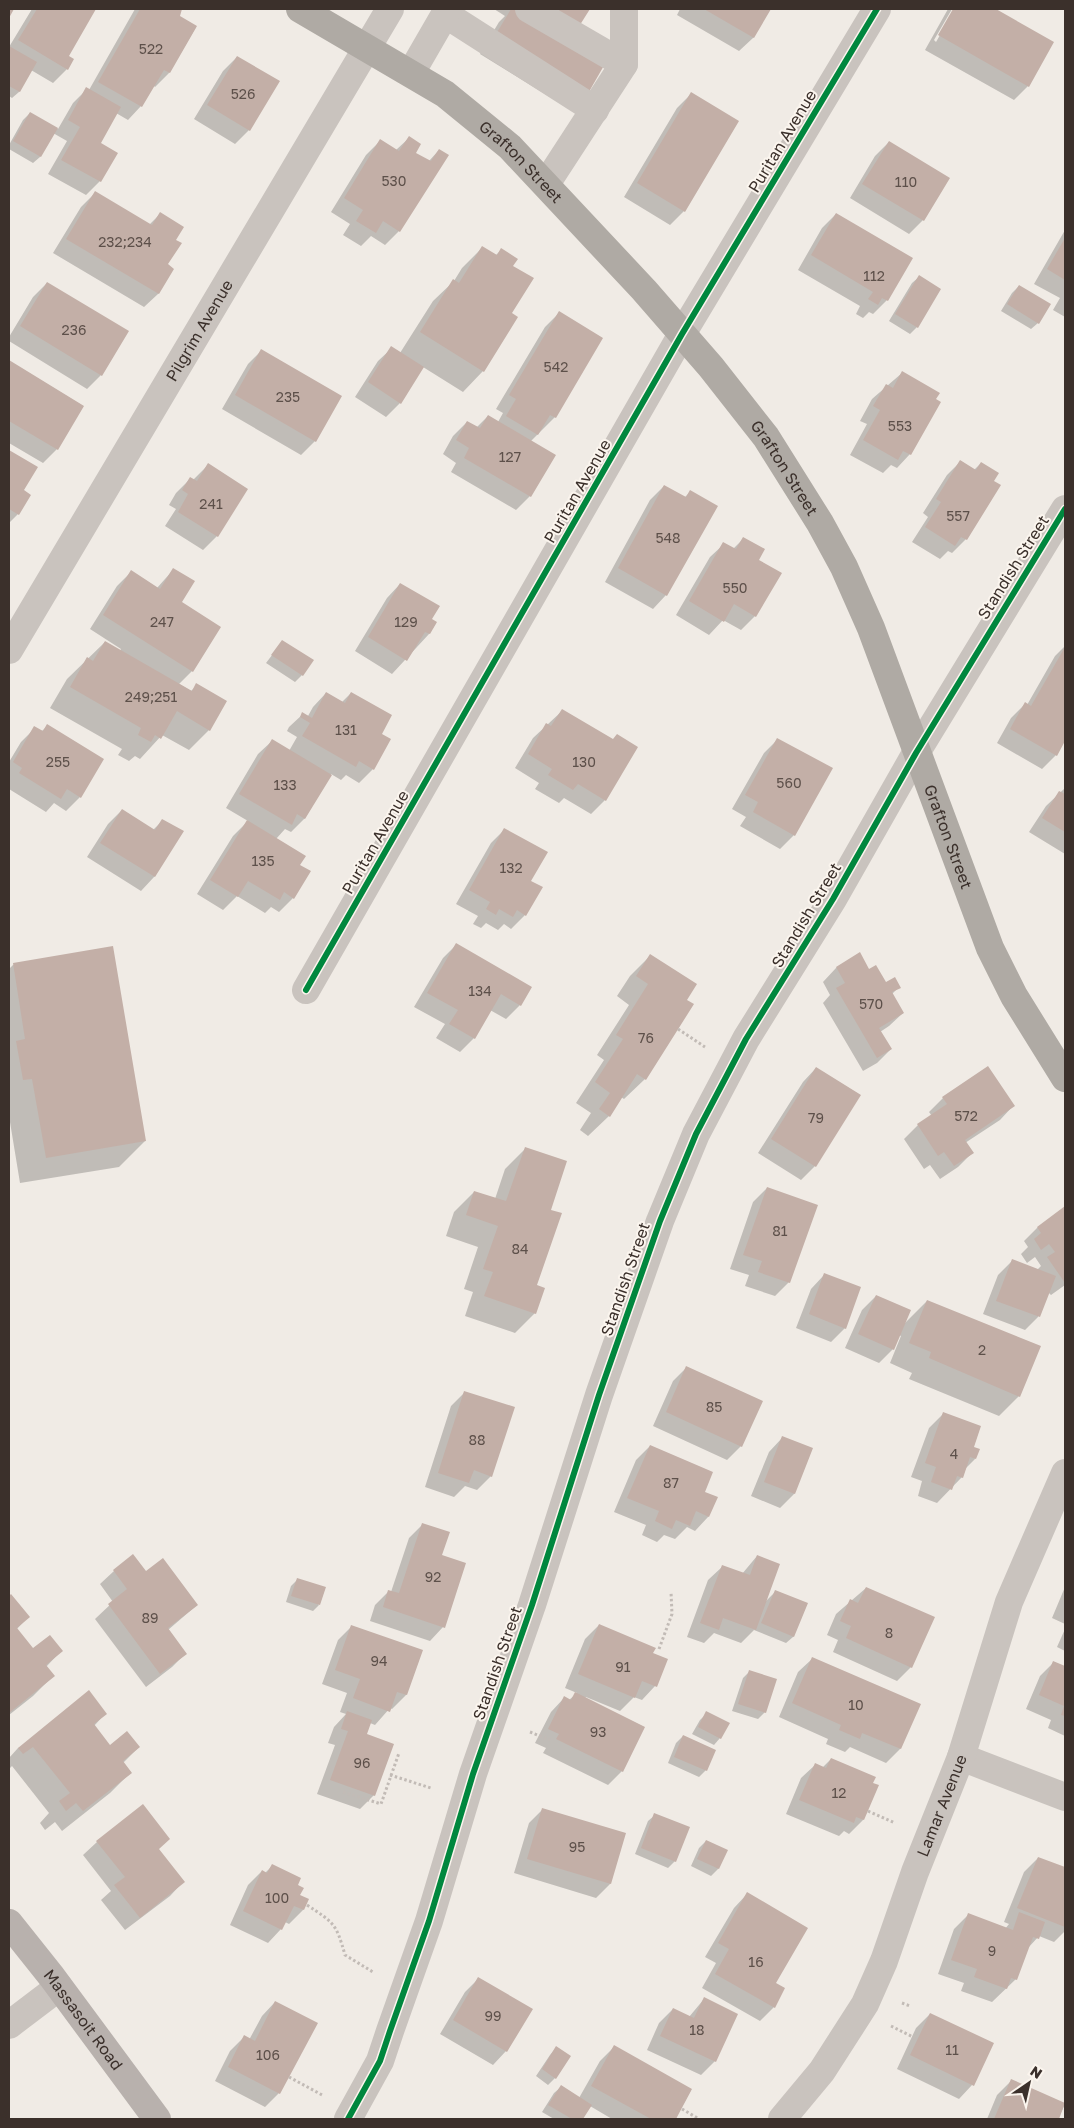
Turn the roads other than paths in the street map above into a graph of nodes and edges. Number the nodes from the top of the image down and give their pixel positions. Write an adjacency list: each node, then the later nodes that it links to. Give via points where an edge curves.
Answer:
1 (300, 9): 7 (highway, Grafton Street)
2 (390, 9): 7 (street, Pilgrim Avenue)
3 (529, 9): 8 (street)
4 (624, 9): 8 (street)
5 (877, 9): 12 (street, Puritan Avenue)
6 (447, 11): 9 (street); 10 (street)
7 (367, 48): 9 (highway, Grafton Street); 14 (street, Pilgrim Avenue)
8 (624, 64): 10 (street)
9 (411, 73): 11 (highway, Grafton Street, via 445,94 496,136)
10 (595, 110): 11 (street)
11 (546, 184): 12 (highway, Grafton Street)
12 (682, 334): 15 (highway, Grafton Street, via 766,438 820,523 871,628); 16 (street, Puritan Avenue)
13 (1065, 509): 15 (street, Standish Street)
14 (9, 650)
15 (916, 753): 17 (highway, Grafton Street, via 990,948 1014,996); 25 (street, Standish Street, via 746,1039 696,1134 677,1178 599,1395 532,1606 473,1774 429,1921 380,2061)
16 (306, 990)
17 (1065, 1078)
18 (1065, 1472): 19 (street, Lamar Avenue, via 1009,1602)
19 (961, 1757): 20 (street); 26 (street, Lamar Avenue, via 865,2004 822,2071)
20 (1065, 1796)
21 (9, 1923): 22 (main road, Massasoit Road)
22 (59, 1987): 23 (street); 24 (main road, Massasoit Road)
23 (9, 2025)
24 (157, 2119)
25 (348, 2119)
26 (782, 2119)

